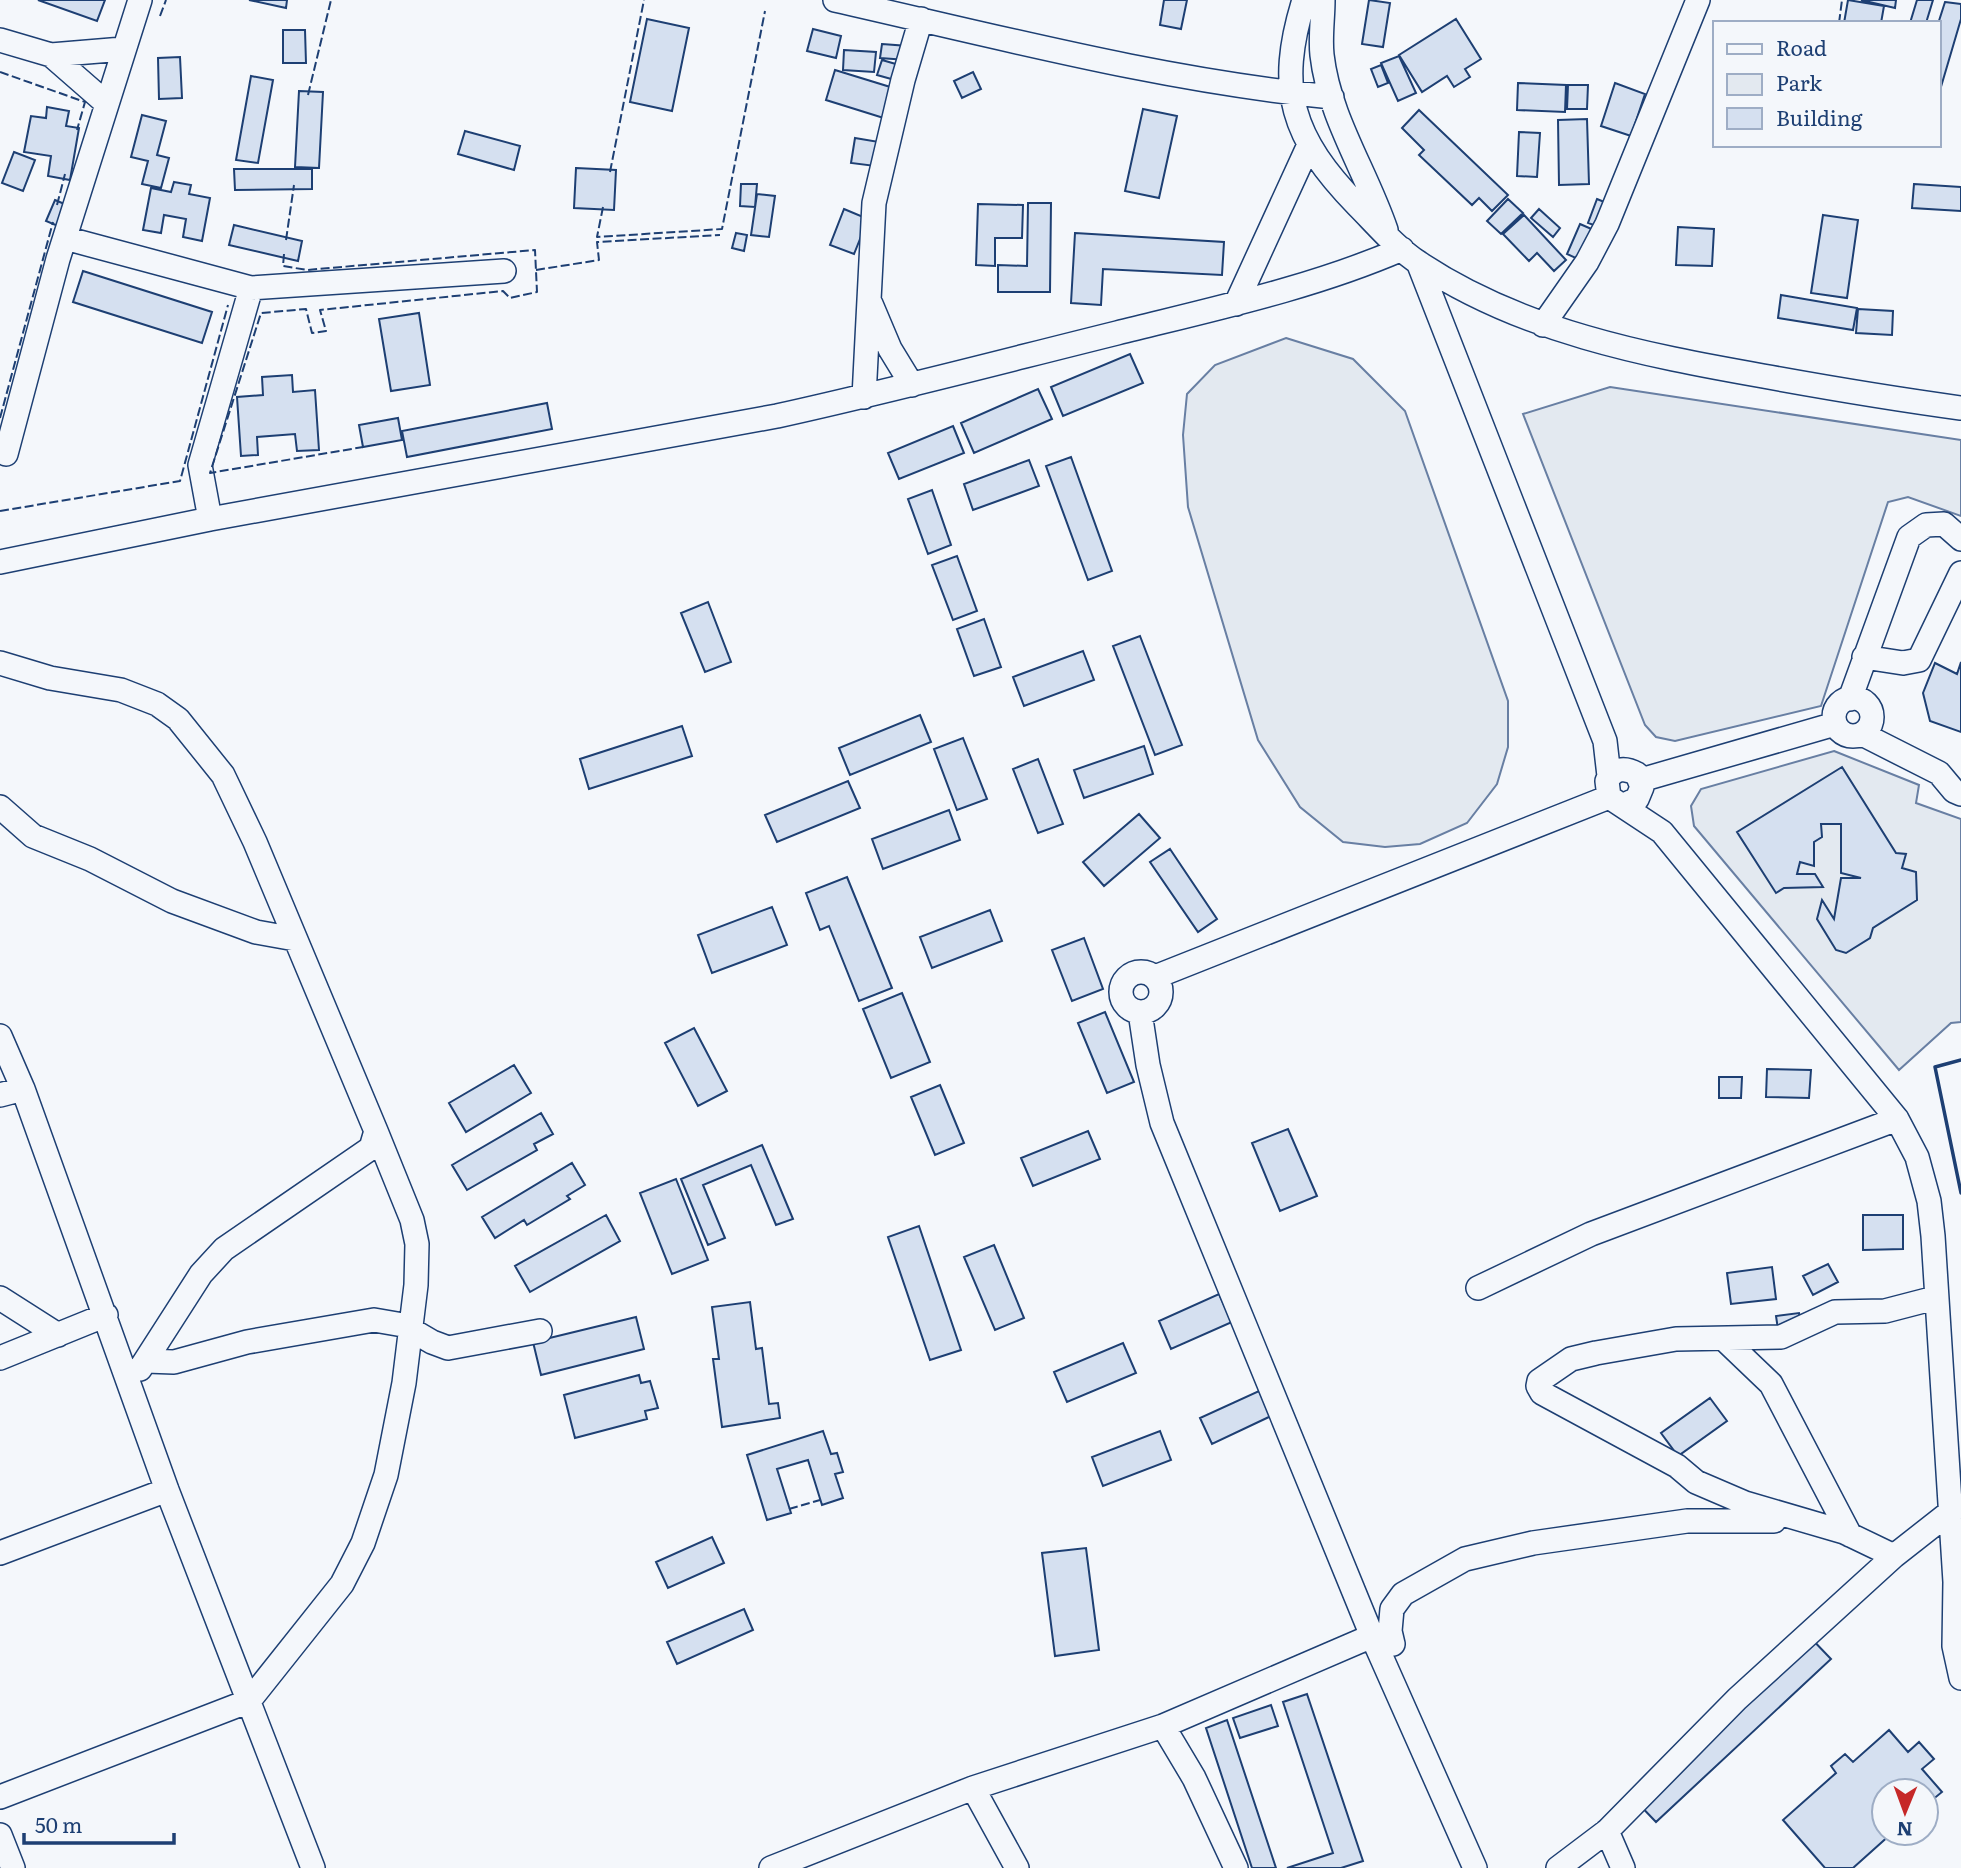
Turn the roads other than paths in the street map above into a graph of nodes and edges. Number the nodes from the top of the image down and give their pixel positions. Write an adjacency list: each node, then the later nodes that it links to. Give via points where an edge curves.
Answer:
1 (140, 0): 8 (street)
2 (835, 0): 6 (street)
3 (1304, 0): 10 (street)
4 (1323, 0): 11 (street, via 1322,55)
5 (1698, 0): 20 (street, via 1607,224)
6 (921, 19): 10 (street, via 1071,53); 18 (street, via 874,202)
7 (0, 40): 9 (street)
8 (123, 49): 9 (street); 12 (street)
9 (51, 55): 12 (street)
10 (1290, 93): 11 (street); 13 (street)
11 (1332, 97): 15 (street, via 1356,159)
12 (106, 103): 14 (street)
13 (1308, 147): 15 (street, via 1343,190); 19 (street)
14 (65, 238): 17 (street); 24 (street)
15 (1403, 249): 19 (street); 20 (street, via 1503,308); 34 (street)
16 (504, 271): 17 (street)
17 (251, 288): 25 (street, via 200,465)
18 (869, 298): 21 (street, via 890,349); 22 (street)
19 (1236, 304): 21 (street)
20 (1543, 325): 23 (street, via 1711,367)
21 (912, 385): 22 (street)
22 (864, 397): 25 (street)
23 (1961, 408)
24 (6, 454)
25 (210, 519): 27 (street)
26 (1961, 539): 29 (street, via 1944,524 1926,525 1909,537)
27 (0, 562)
28 (1961, 573): 29 (street, via 1919,660 1903,663)
29 (1864, 657): 31 (street)
30 (0, 663): 39 (street, via 50,678 121,690 157,704 178,719 223,775)
31 (1850, 699): 32 (street, via 1837,708); 33 (street, via 1867,704 1871,712 1869,729)
32 (1835, 724): 33 (street, via 1846,735); 34 (street)
33 (1862, 734): 35 (street, via 1939,773)
34 (1626, 786): 43 (street); 63 (street, via 1155,977 1131,974 1121,988 1125,1004 1140,1012 1162,1123)
35 (1961, 794)
36 (0, 807): 38 (street)
37 (0, 832): 38 (street)
38 (33, 836): 39 (street, via 172,901 256,932)
39 (296, 939): 44 (street)
40 (0, 1036): 41 (street)
41 (23, 1089): 42 (street); 48 (street)
42 (0, 1094)
43 (1897, 1119): 45 (street, via 1591,1234); 47 (street, via 1917,1157 1929,1201)
44 (376, 1131): 49 (street, via 417,1244); 54 (street, via 371,1148 224,1249 201,1274)
45 (1478, 1288)
46 (0, 1298): 51 (street)
47 (1936, 1298): 52 (street, via 1885,1311 1835,1311 1782,1337); 57 (street)
48 (106, 1315): 51 (street); 55 (street)
49 (411, 1331): 50 (street, via 448,1348); 54 (street, via 374,1320 247,1342 174,1362); 65 (street, via 386,1475 363,1543 342,1584)
50 (540, 1331)
51 (58, 1335): 53 (street)
52 (1725, 1340): 58 (street, via 1676,1339 1571,1359 1538,1386 1542,1393 1677,1465 1696,1482); 59 (street, via 1771,1384)
53 (0, 1357)
54 (146, 1361): 55 (street)
55 (130, 1384): 56 (street)
56 (167, 1489): 60 (street); 65 (street)
57 (1955, 1508): 61 (street); 62 (street)
58 (1814, 1525): 59 (street); 63 (street, via 1687,1521 1533,1543 1465,1559 1403,1594 1392,1609 1393,1644)
59 (1850, 1535): 61 (street)
60 (0, 1553)
61 (1894, 1556): 69 (street, via 1737,1699)
62 (1958, 1582): 64 (street, via 1954,1646)
63 (1372, 1636): 66 (street); 76 (street)
64 (1961, 1678)
65 (248, 1701): 68 (street); 72 (street)
66 (1163, 1726): 67 (street); 75 (street, via 1194,1778)
67 (973, 1788): 73 (street); 74 (street)
68 (0, 1797)
69 (1607, 1831): 77 (street); 78 (street)
70 (0, 1835): 71 (street)
71 (13, 1868)
72 (313, 1868)
73 (771, 1868)
74 (1017, 1868)
75 (1236, 1868)
76 (1475, 1868)
77 (1558, 1868)
78 (1623, 1868)

